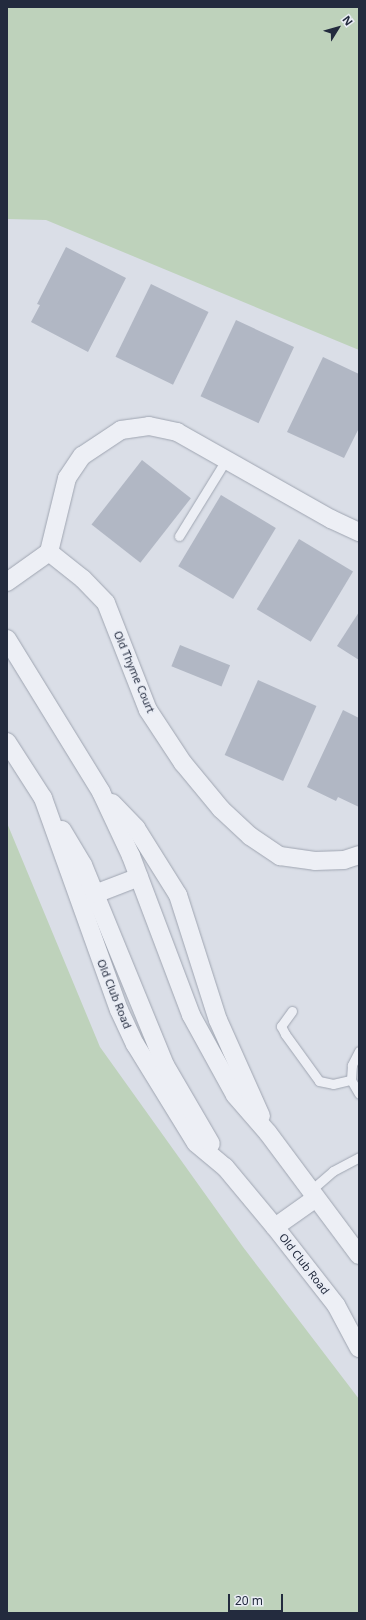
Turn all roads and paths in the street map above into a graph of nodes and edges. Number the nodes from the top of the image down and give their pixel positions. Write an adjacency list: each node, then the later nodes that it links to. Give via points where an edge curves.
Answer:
1 (226, 460): 2 (street); 3 (lane); 4 (street, via 177,432 149,426 121,430 82,456 67,478)
2 (359, 532)
3 (179, 536)
4 (49, 552): 5 (street); 10 (street, Old Thyme Court, via 106,603 148,710 183,763 221,809 250,836 280,856 315,861 344,860)
5 (7, 582)
6 (7, 639): 8 (street)
7 (7, 742): 9 (street, Old Club Road)
8 (101, 792): 11 (street); 17 (street, via 136,828 178,895 218,1020)
9 (43, 798): 12 (street, Old Club Road, via 83,865); 19 (street, Old Club Road, via 116,1003 135,1044 196,1143)
10 (359, 855)
11 (139, 877): 12 (street); 17 (street, via 191,1015 235,1095)
12 (95, 894): 19 (street, Old Club Road, via 165,1065)
13 (292, 1011): 15 (lane, via 281,1026 284,1034 319,1081 333,1084)
14 (359, 1051): 15 (lane, via 352,1065)
15 (351, 1080): 16 (lane)
16 (359, 1094)
17 (268, 1133): 20 (street)
18 (359, 1157): 20 (lane, via 333,1171)
19 (225, 1167): 21 (street, Old Club Road)
20 (313, 1194): 21 (street); 22 (street)
21 (275, 1227): 23 (street, Old Club Road, via 336,1305)
22 (359, 1255)
23 (359, 1348)

